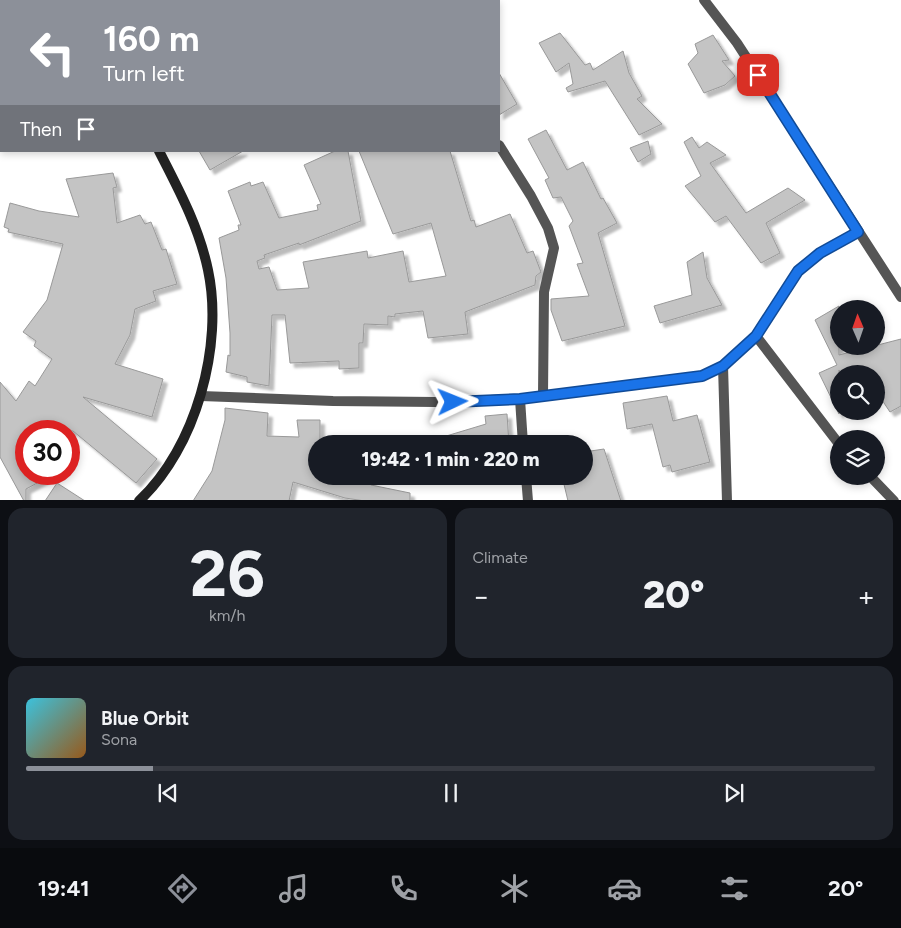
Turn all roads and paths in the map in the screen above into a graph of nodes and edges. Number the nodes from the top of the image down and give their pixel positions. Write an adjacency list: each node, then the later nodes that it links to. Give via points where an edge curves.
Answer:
1 (704, 0): 4 (street, via 737,43)
2 (500, 147): 8 (street, via 531,196 548,228 554,248 544,292)
3 (160, 152): 9 (main road, via 192,216 208,270 213,321)
4 (858, 232): 5 (street); 6 (street, via 820,253 798,271)
5 (901, 297)
6 (756, 336): 7 (street); 11 (street)
7 (723, 366): 8 (street, via 702,376); 17 (street)
8 (543, 395): 10 (street)
9 (201, 396): 10 (street, via 333,402); 15 (main road, via 182,444)
10 (520, 399): 12 (street)
11 (830, 432)
12 (522, 435)
13 (527, 485): 16 (street)
14 (879, 485): 18 (street)
15 (139, 500)
16 (528, 500)
17 (727, 500)
18 (894, 500)

